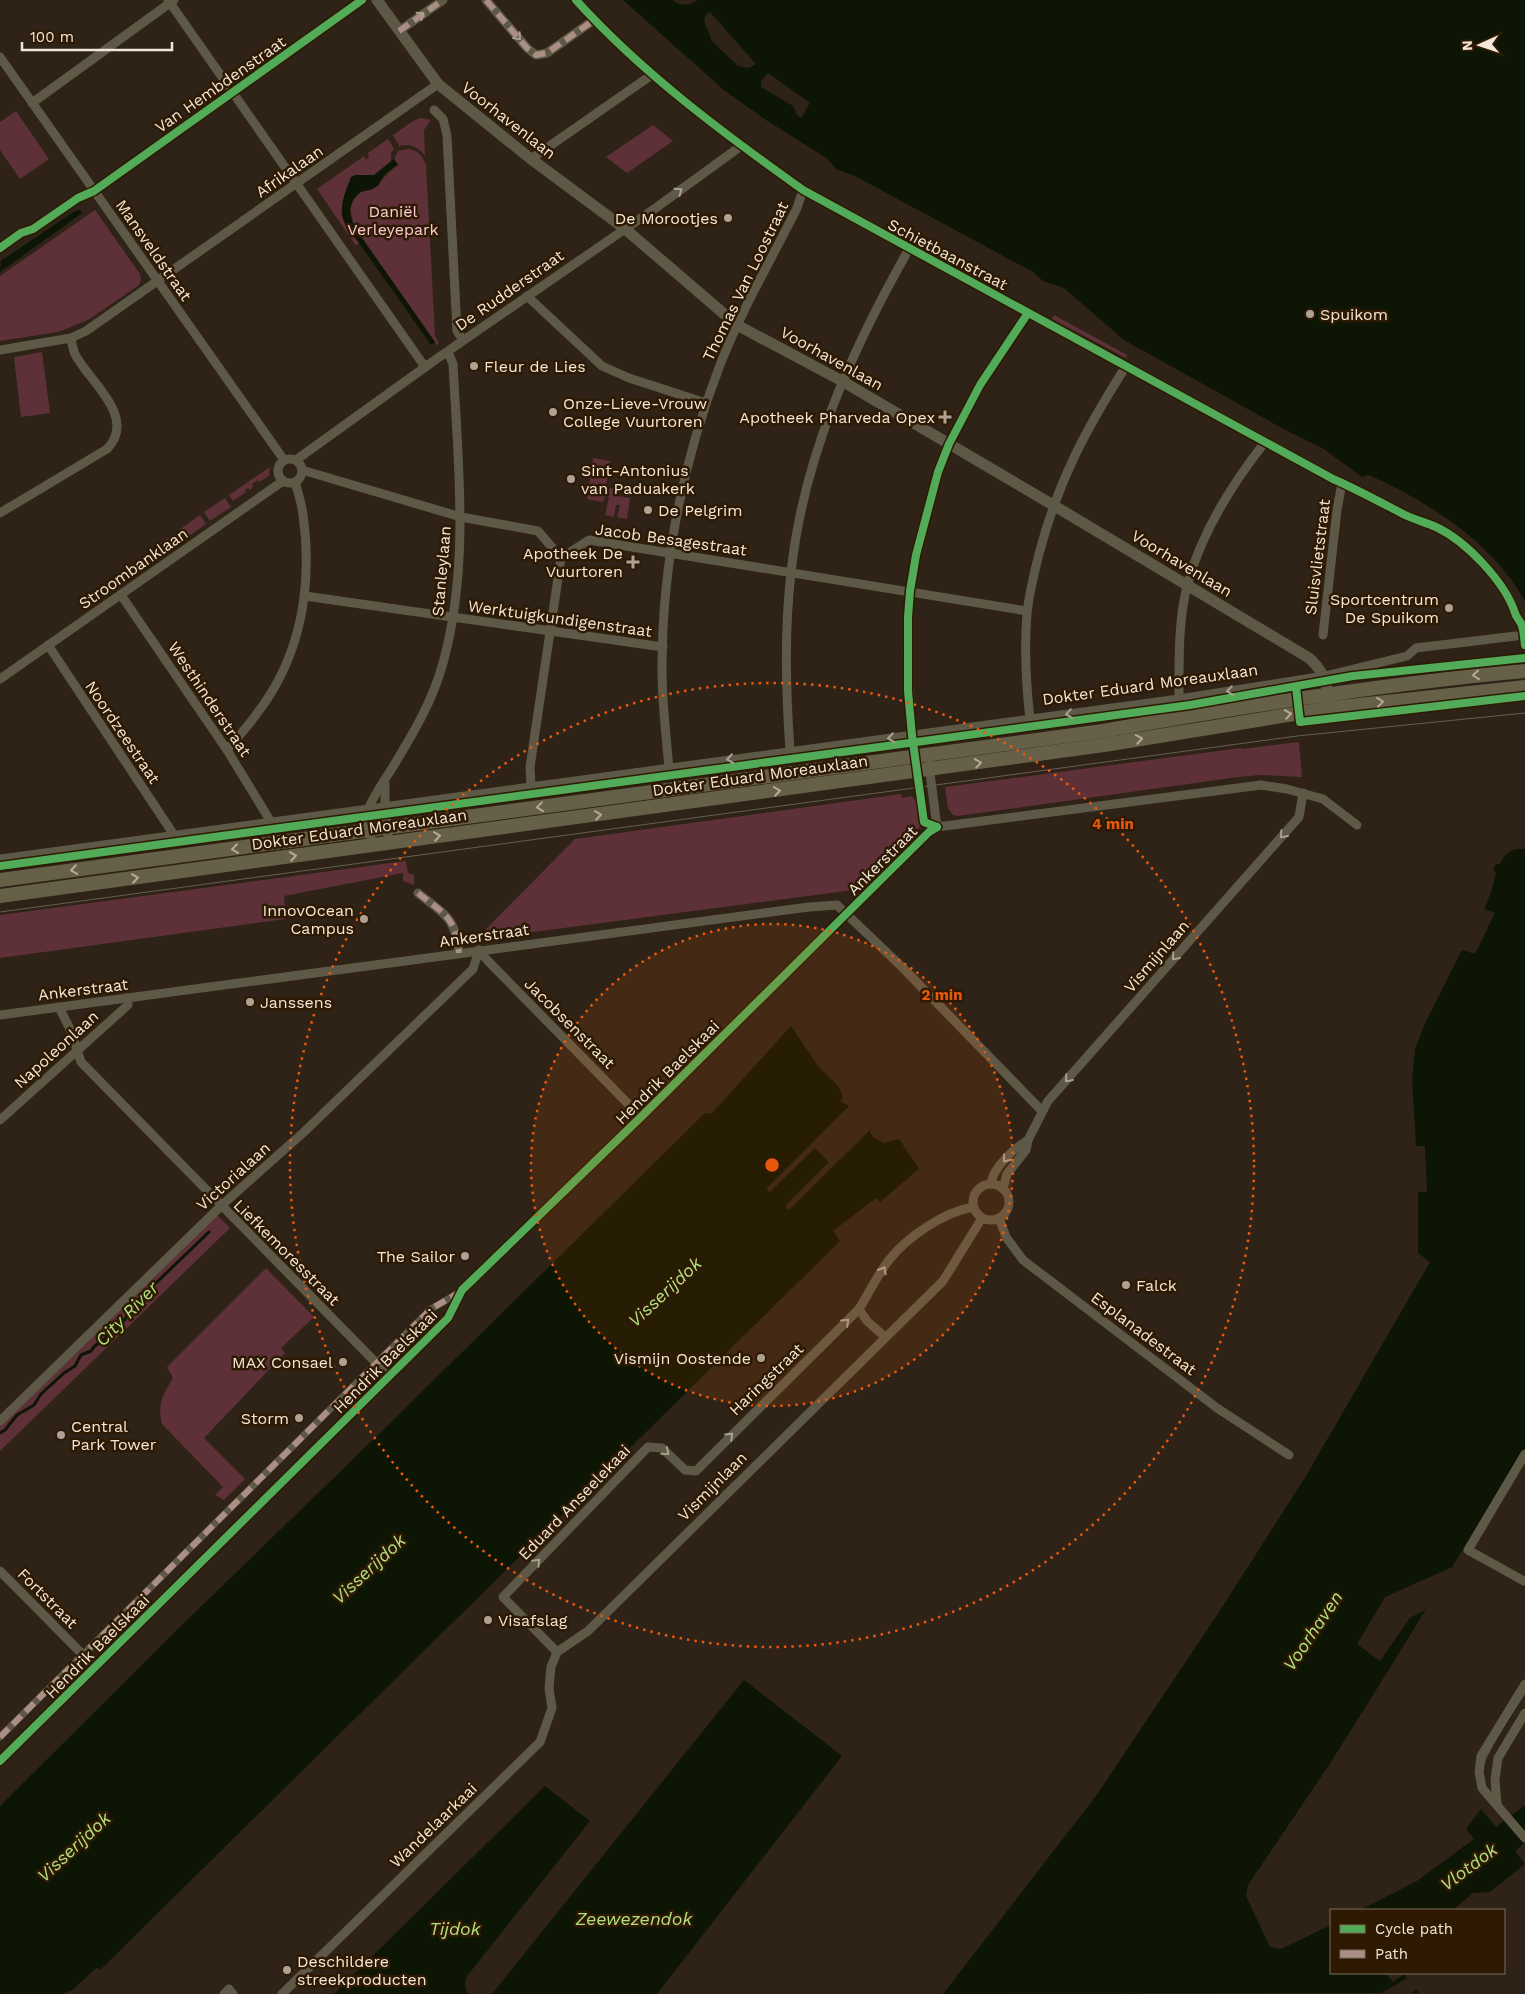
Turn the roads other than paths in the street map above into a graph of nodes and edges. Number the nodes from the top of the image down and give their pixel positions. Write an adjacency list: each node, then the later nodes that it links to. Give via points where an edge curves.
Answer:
1 (362, 0): 12 (street, Van Hembdenstraat)
2 (377, 0): 8 (street, Voorhavenlaan)
3 (443, 0): 8 (street, one-way to 3)
4 (486, 0): 7 (street, one-way to 7, via 536,55 547,53)
5 (576, 0): 7 (street, Schietbaanstraat)
6 (171, 1): 12 (street); 13 (street)
7 (594, 20): 10 (street, Schietbaanstraat)
8 (398, 31): 11 (street, Voorhavenlaan)
9 (0, 57): 13 (street, Mansveldstraat)
10 (653, 74): 15 (street, Schietbaanstraat); 16 (street)
11 (438, 84): 16 (street, Voorhavenlaan); 17 (street, Afrikalaan)
12 (233, 92): 17 (street); 19 (street, Van Hembdenstraat)
13 (32, 102): 19 (street, Mansveldstraat)
14 (434, 110): 27 (street, via 443,119 447,135 457,331)
15 (741, 146): 18 (street, Schietbaanstraat); 20 (street, De Rudderstraat, one-way to 15)
16 (531, 159): 20 (street, Voorhavenlaan)
17 (297, 184): 22 (street, Afrikalaan); 31 (street)
18 (803, 190): 21 (street, Schietbaanstraat); 25 (street, Thomas Van Loostraat, via 797,208)
19 (94, 191): 22 (street, Mansveldstraat)
20 (624, 228): 23 (street, De Rudderstraat); 25 (street, Voorhavenlaan)
21 (909, 249): 24 (street, Schietbaanstraat); 32 (street, via 874,310)
22 (158, 282): 26 (street, Afrikalaan); 36 (street, Mansveldstraat)
23 (527, 296): 27 (street, De Rudderstraat); 33 (street, via 602,366 622,376)
24 (1028, 312): 30 (street, Schietbaanstraat); 35 (street, via 980,385)
25 (737, 325): 32 (street, Voorhavenlaan); 33 (street, Thomas Van Loostraat)
26 (71, 338): 28 (street, Afrikalaan); 43 (street, via 76,355 115,411 117,436 107,449)
27 (463, 340): 29 (street, De Rudderstraat)
28 (0, 350)
29 (448, 352): 31 (street, De Rudderstraat); 44 (street, Stanleylaan, via 453,364)
30 (1126, 366): 34 (street, Schietbaanstraat); 42 (street, via 1096,413)
31 (425, 368): 37 (street, De Rudderstraat)
32 (842, 381): 35 (street, Voorhavenlaan); 47 (street, via 808,486)
33 (706, 403): 45 (street, Thomas Van Loostraat, via 684,486)
34 (1265, 442): 41 (street, Schietbaanstraat); 48 (street, via 1227,495)
35 (949, 444): 42 (street, Voorhavenlaan); 49 (street, via 916,555)
36 (284, 460): 37 (street); 39 (street, via 278,467)
37 (296, 460): 38 (street)
38 (302, 470): 40 (street); 44 (street)
39 (282, 481): 40 (street); 50 (street, Stroombanklaan)
40 (295, 482): 51 (street, via 303,514)
41 (1342, 483): 55 (street, Sluisvlietstraat)
42 (1053, 505): 48 (street, Voorhavenlaan); 52 (street)
43 (0, 514)
44 (461, 517): 46 (street, via 538,531); 53 (street, Stanleylaan)
45 (671, 554): 46 (street, Jacob Besagestraat, via 589,540); 47 (street, Jacob Besagestraat); 58 (street, Thomas Van Loostraat)
46 (561, 558): 54 (street)
47 (791, 573): 49 (street, Jacob Besagestraat); 69 (street, via 786,672)
48 (1187, 585): 60 (street, Voorhavenlaan, via 1309,658); 64 (street, via 1178,662)
49 (910, 591): 52 (street, Jacob Besagestraat); 67 (street, via 906,655)
50 (121, 595): 57 (street, Stroombanklaan); 68 (street, Westhinderstraat)
51 (305, 596): 53 (street, Werktuigkundigenstraat); 68 (street, via 297,632 279,679 257,714)
52 (1027, 611): 66 (street, via 1026,682)
53 (454, 618): 54 (street, Werktuigkundigenstraat); 73 (street, Stanleylaan, via 432,695)
54 (549, 631): 58 (street, Werktuigkundigenstraat); 74 (street, via 530,767)
55 (1323, 635)
56 (1516, 636): 60 (street, via 1416,648 1406,656)
57 (48, 645): 61 (street, Stroombanklaan); 83 (street, Noordzeestraat)
58 (662, 647): 71 (street, Thomas Van Loostraat)
59 (1525, 671): 63 (main road, Dokter Eduard Moreauxlaan, one-way to 63)
60 (1324, 676): 63 (street); 64 (street, Dokter Eduard Moreauxlaan, one-way to 64)
61 (0, 678)
62 (1525, 687): 65 (main road, Dokter Eduard Moreauxlaan, one-way to 62)
63 (1328, 694): 65 (street); 70 (main road, Dokter Eduard Moreauxlaan, via 1103,731)
64 (1180, 699): 66 (street, Dokter Eduard Moreauxlaan, one-way to 66)
65 (1331, 708): 72 (main road, Dokter Eduard Moreauxlaan, one-way to 65)
66 (1030, 720): 67 (street, Dokter Eduard Moreauxlaan)
67 (912, 735): 69 (street, Dokter Eduard Moreauxlaan, one-way to 69)
68 (227, 750): 78 (street, Westhinderstraat)
69 (790, 751): 71 (street, Dokter Eduard Moreauxlaan, one-way to 71)
70 (928, 755): 72 (street, Ankerstraat); 81 (main road, Dokter Eduard Moreauxlaan, one-way to 81)
71 (669, 768): 74 (street, Dokter Eduard Moreauxlaan)
72 (930, 770): 80 (street, Ankerstraat); 84 (main road, Dokter Eduard Moreauxlaan, one-way to 72)
73 (386, 779): 76 (street, Stanleylaan); 77 (street, Stanleylaan)
74 (531, 786): 76 (street, Dokter Eduard Moreauxlaan)
75 (1304, 793): 79 (street, Ankerstraat, via 1323,799); 80 (street, Ankerstraat, via 1274,786 1243,787); 97 (street, Vismijnlaan, one-way to 97, via 1298,817)
76 (385, 808): 77 (street, Dokter Eduard Moreauxlaan); 81 (street, Stanleylaan)
77 (368, 810): 78 (street, Dokter Eduard Moreauxlaan); 82 (street)
78 (271, 822): 83 (street, Dokter Eduard Moreauxlaan)
79 (1357, 825)
80 (937, 827): 90 (street, Ankerstraat)
81 (387, 828): 82 (main road, Dokter Eduard Moreauxlaan); 84 (street, Stanleylaan)
82 (370, 830): 85 (street); 87 (main road, Dokter Eduard Moreauxlaan, one-way to 87)
83 (174, 835): 86 (street, Dokter Eduard Moreauxlaan)
84 (389, 843): 85 (main road, Dokter Eduard Moreauxlaan)
85 (372, 845): 89 (main road, Dokter Eduard Moreauxlaan, one-way to 85)
86 (0, 859)
87 (0, 880)
88 (418, 893): 92 (street, via 451,920)
89 (0, 896)
90 (847, 913): 91 (street, Ankerstraat, via 838,905 809,907); 97 (street); 98 (street, Hendrik Baelskaai)
91 (479, 950): 92 (street, Ankerstraat); 98 (street, Jacobsenstraat); 103 (street, Victorialaan, via 473,969 304,1132)
92 (459, 954): 93 (street, Ankerstraat)
93 (128, 998): 94 (street, Ankerstraat); 96 (street, Napoleonlaan, via 128,1004)
94 (59, 1007): 95 (street, Ankerstraat); 96 (street, Liefkemoresstraat, via 71,1031)
95 (0, 1015)
96 (76, 1051): 99 (street, Napoleonlaan); 103 (street, Liefkemoresstraat, via 81,1062)
97 (1042, 1111): 100 (street, Vismijnlaan)
98 (641, 1117): 107 (street, Hendrik Baelskaai)
99 (0, 1120)
100 (1028, 1140): 101 (street, Vismijnlaan, one-way to 101, via 1003,1162); 102 (street, Vismijnlaan, via 1026,1150 1007,1174)
101 (992, 1184): 102 (street); 104 (street, via 979,1188)
102 (1003, 1189): 106 (street, via 1009,1204 1006,1213)
103 (221, 1206): 110 (street, Liefkemoresstraat); 112 (street, Victorialaan)
104 (973, 1206): 105 (street); 108 (street, one-way to 104, via 888,1261 901,1247 952,1212)
105 (982, 1218): 106 (street); 109 (street, Vismijnlaan, via 943,1281)
106 (999, 1218): 114 (street, Esplanadestraat, via 1006,1237 1023,1260 1218,1408)
107 (462, 1290): 110 (street, Hendrik Baelskaai, via 431,1310); 111 (street, Hendrik Baelskaai, via 448,1318)
108 (859, 1309): 109 (street); 115 (street, Haringstraat, one-way to 108)
109 (885, 1337): 118 (street, Vismijnlaan, via 588,1630)
110 (376, 1364): 111 (street, Liefkemoresstraat); 119 (street, Hendrik Baelskaai)
111 (389, 1376): 120 (street, Hendrik Baelskaai)
112 (0, 1421)
113 (1525, 1454): 117 (street, via 1468,1550)
114 (1288, 1455)
115 (696, 1471): 118 (street, Eduard Anseelekaai, one-way to 115, via 503,1597 648,1446 662,1448 685,1470)
116 (0, 1571): 119 (street, Fortstraat)
117 (1524, 1581)
118 (556, 1652): 129 (street, Wandelaarkaai, via 549,1688 552,1708 540,1742)
119 (83, 1655): 120 (street, Fortstraat); 123 (street, Hendrik Baelskaai)
120 (95, 1667): 124 (street, Hendrik Baelskaai)
121 (1525, 1684): 125 (street, via 1482,1756 1479,1772 1482,1788)
122 (1525, 1713): 125 (street, via 1498,1758 1495,1780)
123 (0, 1737)
124 (0, 1761)
125 (1497, 1804): 126 (street)
126 (1525, 1838)
127 (224, 1994): 128 (street, via 229,1989)
128 (233, 1994)
129 (282, 1994)

